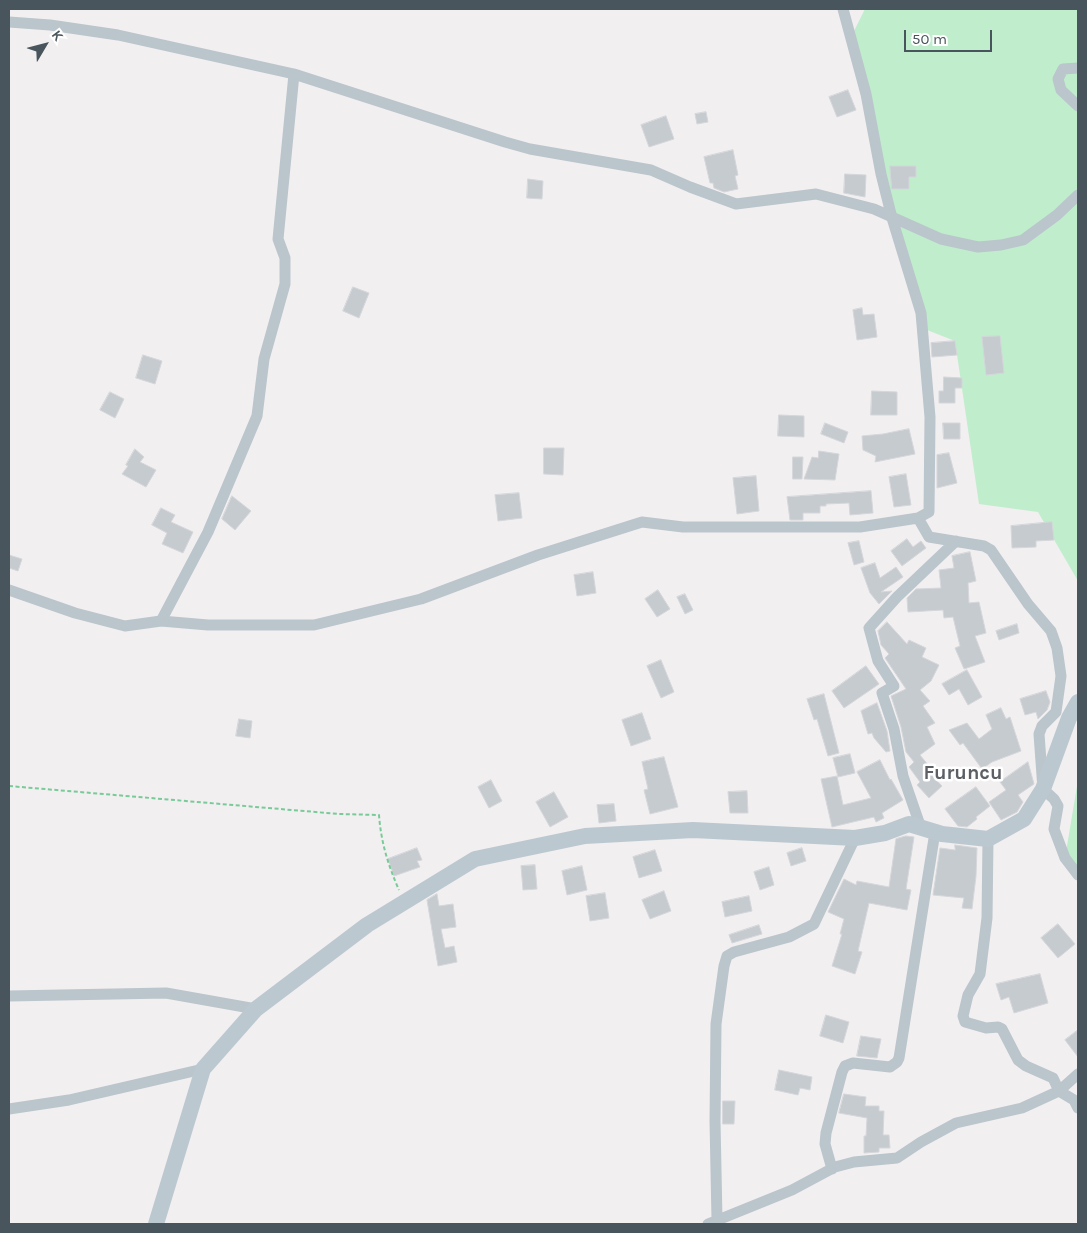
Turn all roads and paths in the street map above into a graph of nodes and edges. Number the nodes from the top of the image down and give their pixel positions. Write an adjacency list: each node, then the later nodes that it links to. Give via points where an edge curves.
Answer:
1 (843, 9): 7 (street, via 866,94)
2 (9, 22): 4 (street, via 118,34)
3 (1078, 68): 5 (street, via 1063,69 1058,79 1061,90)
4 (294, 74): 7 (street, via 530,149 652,170 736,204 816,194 874,209); 11 (street, via 278,238 285,258 285,284 264,359 257,416 208,532)
5 (1078, 106)
6 (1078, 195): 7 (street, via 1023,240 1002,245 978,247 941,239)
7 (892, 218): 8 (street, via 921,312 930,417 929,512)
8 (918, 518): 9 (street, via 929,537); 11 (street, via 860,527 683,527 642,522 538,555 420,599 314,625 208,625)
9 (956, 541): 14 (street, via 991,550 1051,631 1057,648 1061,676 1056,712 1042,726 1039,734); 15 (street, via 897,596 869,628 878,661 894,686 882,693 894,729 903,776)
10 (9, 590): 11 (street, via 125,626)
11 (162, 621)
12 (1078, 702): 14 (street)
13 (9, 786): 19 (path, via 379,815 389,867)
14 (1043, 789): 17 (street, via 1024,819); 18 (street, via 1058,806 1054,829 1065,858)
15 (928, 830): 16 (street, via 909,824 885,834); 17 (street); 27 (street, via 897,1062 890,1067 853,1063 845,1066 826,1133 825,1144)
16 (855, 838): 19 (street, via 693,830 585,836 475,860); 28 (street, via 814,924 789,937 727,956 716,1024)
17 (988, 839): 24 (street, via 987,918 980,974 968,995 963,1016 966,1022 1002,1029 1018,1060 1053,1078)
18 (1078, 875)
19 (404, 902): 21 (street, via 367,925)
20 (9, 996): 21 (street, via 166,993)
21 (256, 1009): 22 (street)
22 (203, 1069): 26 (street, via 69,1100); 29 (street)
23 (1078, 1074): 24 (street)
24 (1059, 1090): 25 (street, via 1074,1100); 27 (street, via 1022,1108 956,1123 897,1158 854,1162)
25 (1078, 1108)
26 (9, 1109)
27 (832, 1169): 28 (street, via 792,1190)
28 (712, 1222)
29 (156, 1224)

